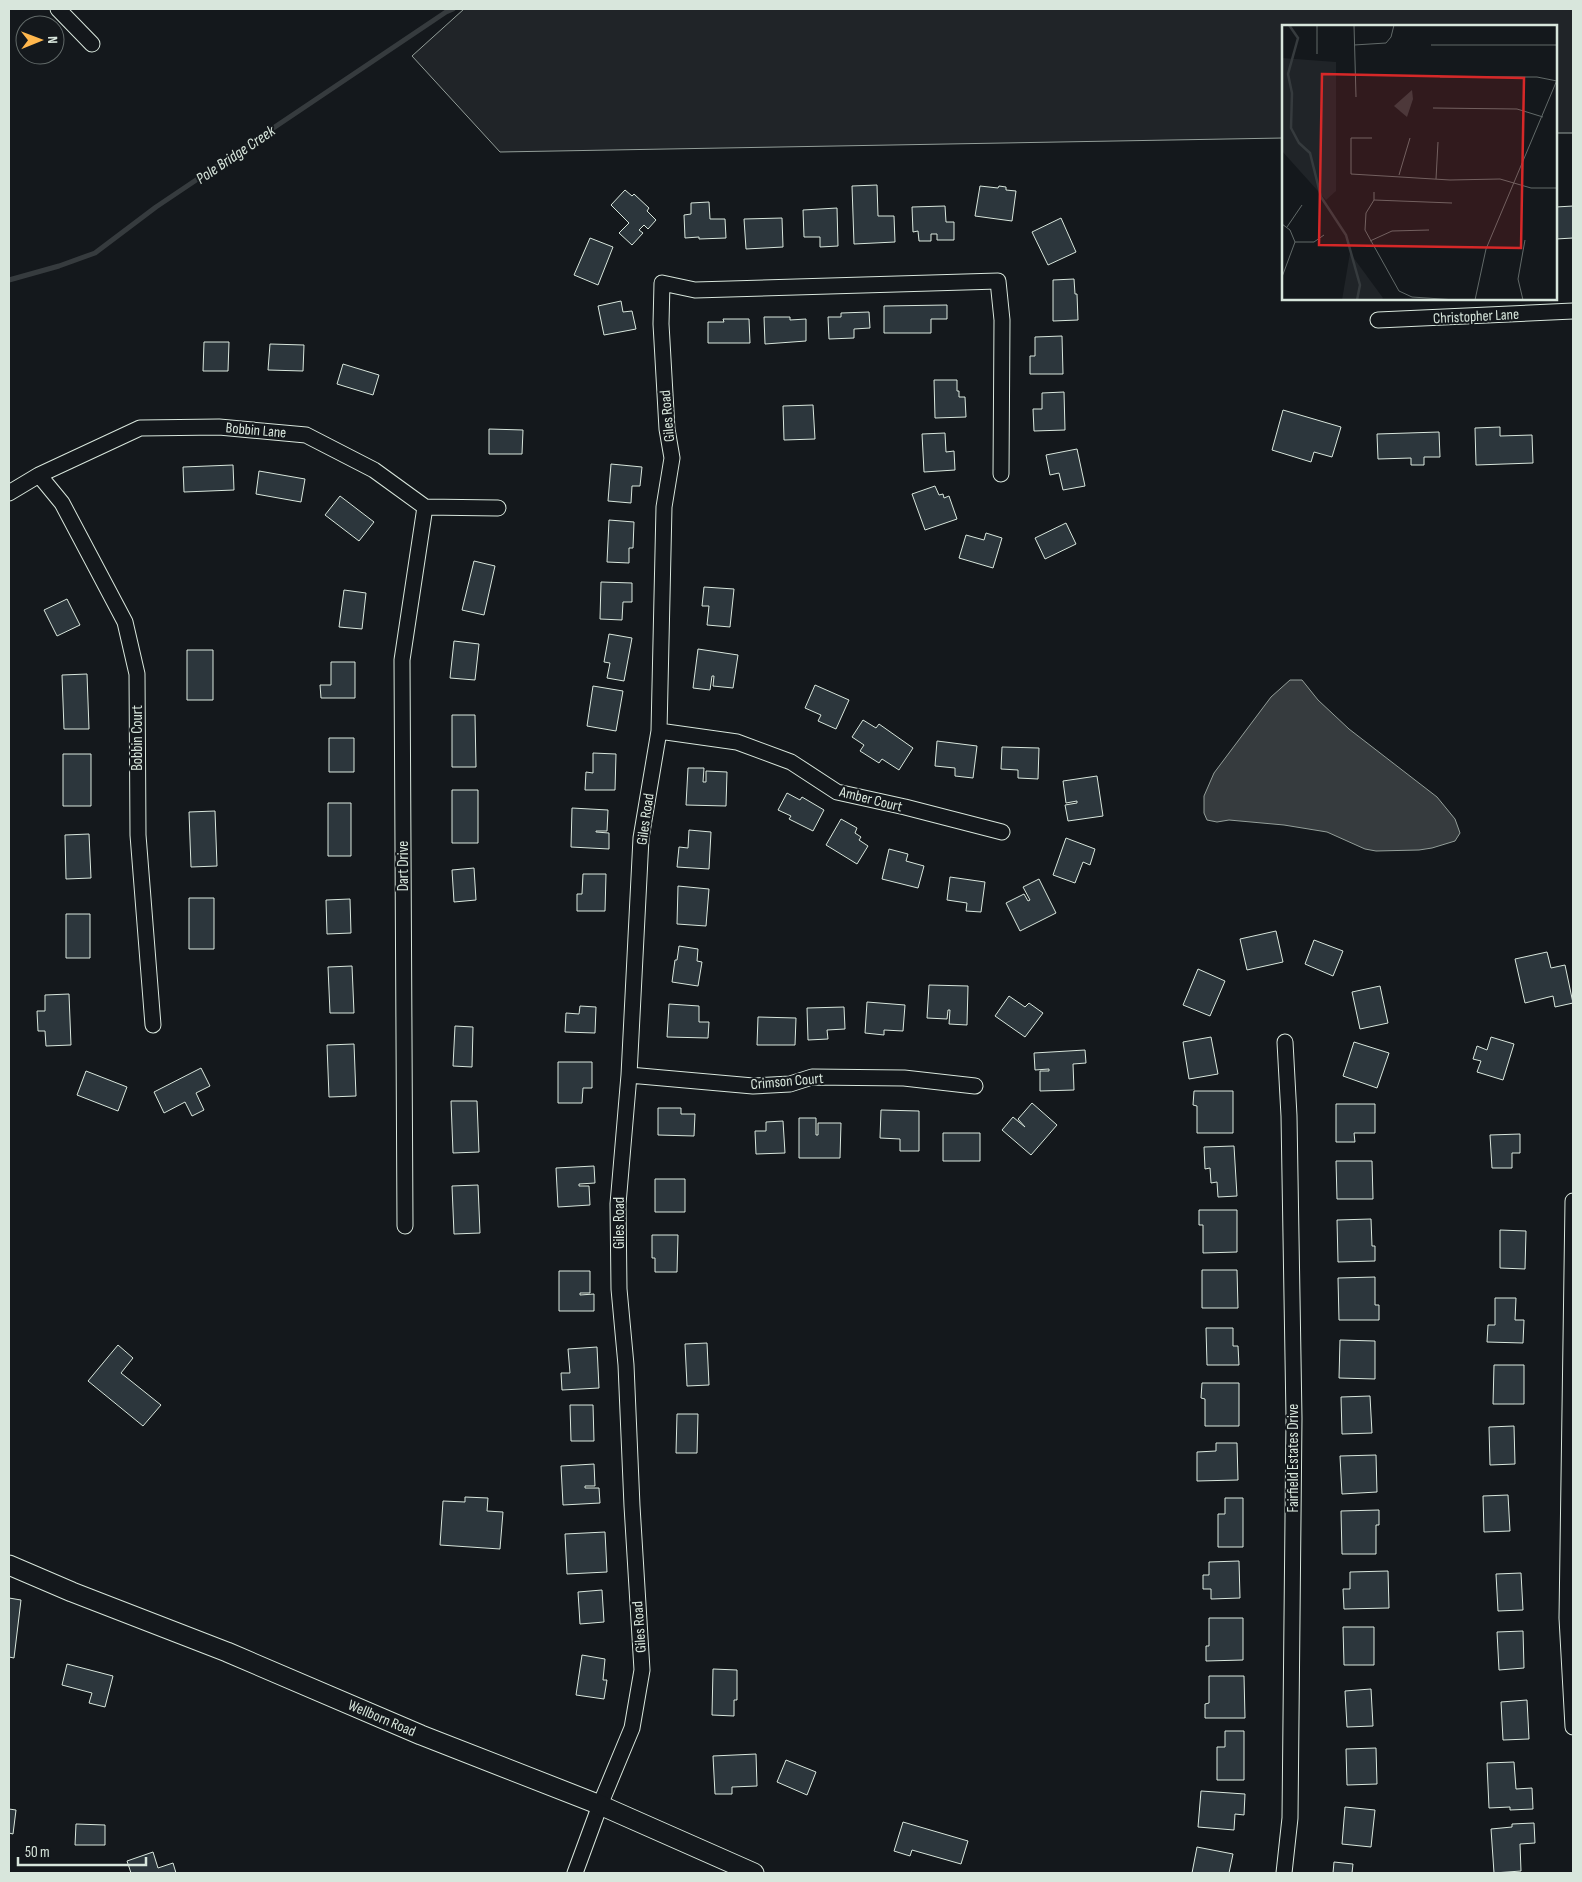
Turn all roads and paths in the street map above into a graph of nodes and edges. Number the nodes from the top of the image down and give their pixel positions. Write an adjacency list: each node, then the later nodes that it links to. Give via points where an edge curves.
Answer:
1 (58, 9): 2 (street)
2 (92, 44)
3 (1573, 311): 4 (street, Christopher Lane)
4 (1378, 320)
5 (1001, 474): 10 (street, Giles Road, via 1002,320 998,281 696,290 662,283 667,429 672,458 664,507)
6 (39, 475): 7 (street, Bobbin Lane); 8 (street, Bobbin Lane, via 140,428 219,427 306,435 374,470); 12 (street, Bobbin Court, via 62,503 125,622 137,674 138,834)
7 (9, 493)
8 (425, 507): 9 (street); 17 (street, Dart Drive, via 402,660)
9 (498, 508)
10 (659, 731): 11 (street, Amber Court, via 737,742 791,762 837,792); 14 (street, Giles Road, via 641,838)
11 (1002, 832)
12 (153, 1025)
13 (1285, 1042): 23 (street, Fairfield Estates Drive, via 1290,1116 1294,1418 1290,1818)
14 (629, 1075): 15 (street, Crimson Court, via 753,1086 790,1084 812,1077 904,1078); 20 (street, Giles Road, via 618,1204 619,1289 642,1670 632,1728)
15 (975, 1086)
16 (1573, 1201): 19 (street, via 1567,1618)
17 (406, 1226)
18 (9, 1565): 20 (street, Wellborn Road)
19 (1573, 1727)
20 (600, 1805): 21 (street, Giles Road); 22 (street, Wellborn Road)
21 (575, 1873)
22 (754, 1873)
23 (1284, 1873)

